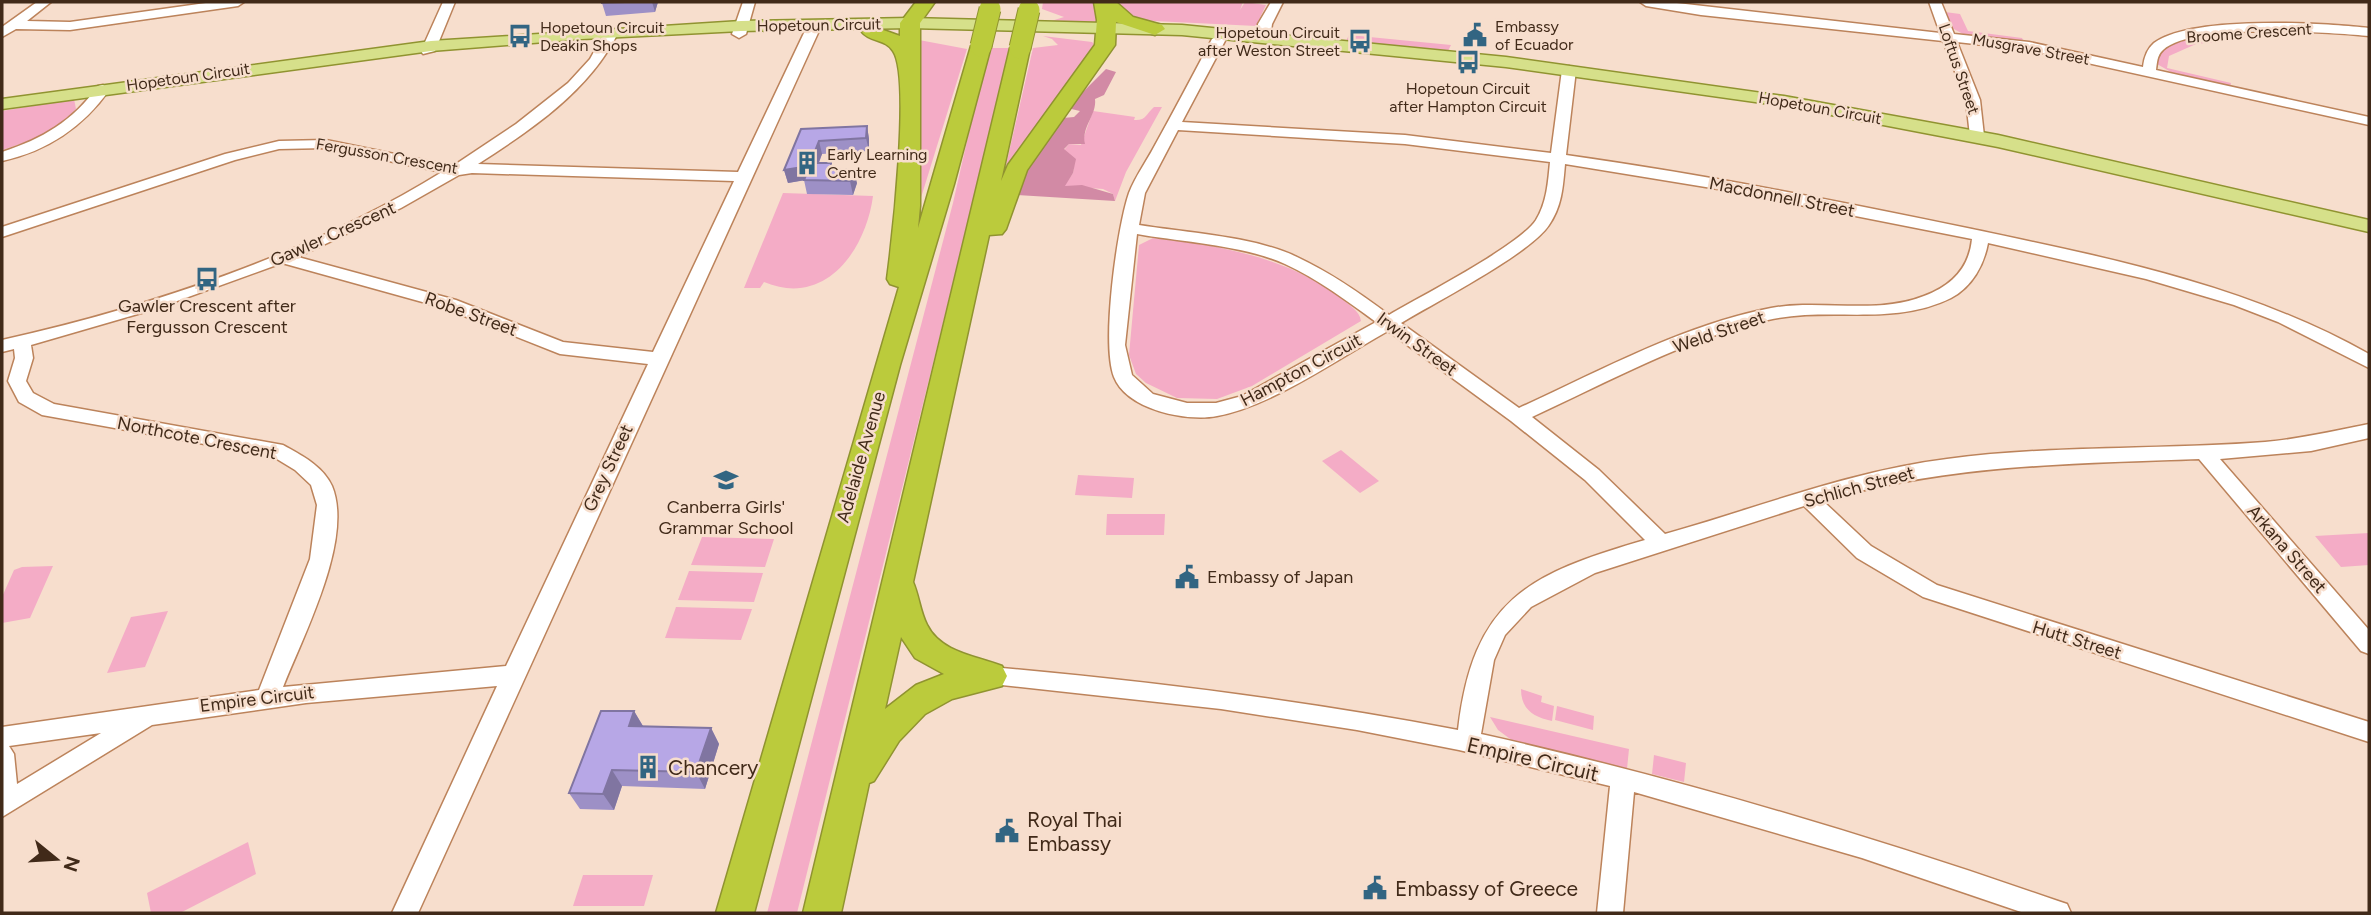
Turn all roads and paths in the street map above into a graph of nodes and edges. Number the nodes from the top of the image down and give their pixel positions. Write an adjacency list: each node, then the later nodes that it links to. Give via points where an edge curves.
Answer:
1 (45, 2): 13 (street)
2 (238, 2): 13 (street, via 70,26)
3 (449, 2): 24 (street)
4 (749, 2): 16 (street)
5 (926, 2): 12 (highway)
6 (1104, 2): 15 (highway, via 1126,21); 17 (highway)
7 (1277, 2): 23 (street)
8 (1646, 2): 22 (street, Musgrave Street)
9 (1935, 2): 22 (street, Loftus Street)
10 (991, 5): 47 (highway, Adelaide Avenue, bridge, via 943,184)
11 (1030, 6): 44 (highway, bridge)
12 (911, 28): 14 (main road, Hopetoun Circuit); 17 (main road, Hopetoun Circuit); 18 (main road, Hopetoun Circuit); 25 (highway)
13 (8, 29)
14 (812, 29): 16 (main road, Hopetoun Circuit); 18 (main road, Hopetoun Circuit); 36 (street, Grey Street)
15 (1155, 29): 17 (main road, Hopetoun Circuit); 21 (main road, Hopetoun Circuit)
16 (740, 30): 20 (main road, Hopetoun Circuit)
17 (1107, 31): 21 (main road, Hopetoun Circuit); 44 (highway, via 1102,49 1016,170 970,313)
18 (872, 32): 25 (highway, via 899,43)
19 (2369, 32): 27 (street, Broome Crescent, via 2299,27 2192,35 2160,45 2152,53)
20 (610, 36): 24 (main road, Hopetoun Circuit); 35 (street, Gawler Crescent, via 590,69 551,105)
21 (1219, 36): 23 (main road, Hopetoun Circuit); 31 (street, Hampton Circuit)
22 (1948, 36): 27 (street, Musgrave Street, via 2029,46); 32 (street, Loftus Street, via 1973,100)
23 (1262, 38): 26 (main road, Hopetoun Circuit)
24 (429, 48): 28 (main road, Hopetoun Circuit)
25 (908, 64): 47 (highway, via 909,206)
26 (1569, 70): 32 (main road, Hopetoun Circuit, via 1784,101); 34 (street, Hampton Circuit)
27 (2149, 72): 30 (street, Musgrave Street)
28 (103, 89): 29 (main road, Hopetoun Circuit); 33 (street, via 74,125)
29 (2, 104)
30 (2369, 121)
31 (1173, 125): 34 (street, Macdonnell Street, via 1233,132 1372,136); 38 (street, Hampton Circuit, via 1137,193)
32 (1977, 136): 37 (main road, Hopetoun Circuit)
33 (2, 157)
34 (1560, 159): 40 (street, Macdonnell Street, via 1747,189); 42 (street, Hampton Circuit, via 1553,204 1541,225 1521,243)
35 (457, 171): 36 (street, Fergusson Crescent); 39 (street, Fergusson Crescent, via 326,144 279,145); 41 (street, Gawler Crescent, via 402,203)
36 (744, 177): 45 (street, Grey Street)
37 (2369, 226)
38 (1129, 228): 42 (street, Irwin Street, via 1263,251 1290,260 1338,286); 42 (street, Hampton Circuit, via 1118,357 1123,377 1147,399 1186,410 1229,408)
39 (2, 232)
40 (1980, 236): 46 (street, Macdonnell Street, via 2214,292 2288,320); 48 (street, Weld Street, via 1978,259 1966,278 1947,293 1898,307 1800,309 1741,321)
41 (284, 258): 43 (street, Gawler Crescent, via 121,314); 45 (street, Robe Street, via 450,304 560,348)
42 (1388, 323): 48 (street, Irwin Street)
43 (12, 344): 57 (street, Northcote Crescent, via 24,358 17,382 26,397 49,410 276,450 302,464 323,487 330,515 327,543)
44 (954, 344): 53 (highway)
45 (659, 359): 55 (street, Grey Street)
46 (2369, 362)
47 (887, 365): 68 (highway, Adelaide Avenue)
48 (1518, 416): 52 (street, Irwin Street, via 1592,475)
49 (2369, 431): 50 (street, Schlich Street, via 2311,444)
50 (2205, 454): 51 (street, Schlich Street, via 1946,466 1881,477); 54 (street, Arkana Street)
51 (1810, 500): 52 (street, Schlich Street); 59 (street, Hutt Street, via 1864,552 1930,591)
52 (1661, 543): 61 (street, Schlich Street, via 1544,587 1514,609 1482,658)
53 (898, 578): 56 (highway, via 909,626 923,647 943,661); 65 (highway)
54 (2369, 645)
55 (515, 675): 57 (street, Empire Circuit); 67 (street, Grey Street)
56 (991, 676): 61 (street, Empire Circuit, via 1256,704); 65 (highway, via 942,687 911,704 880,740)
57 (267, 697): 58 (street, Empire Circuit)
58 (150, 714): 60 (street, Empire Circuit); 66 (street)
59 (2369, 732)
60 (2, 737)
61 (1468, 744): 63 (street, Empire Circuit)
62 (2, 754): 64 (street, via 6,781)
63 (1623, 779): 70 (street); 71 (street, Empire Circuit, via 1885,854)
64 (2, 790)
65 (849, 792): 69 (highway)
66 (2, 806)
67 (405, 913)
68 (735, 913)
69 (822, 913)
70 (1610, 913)
71 (2059, 913)

